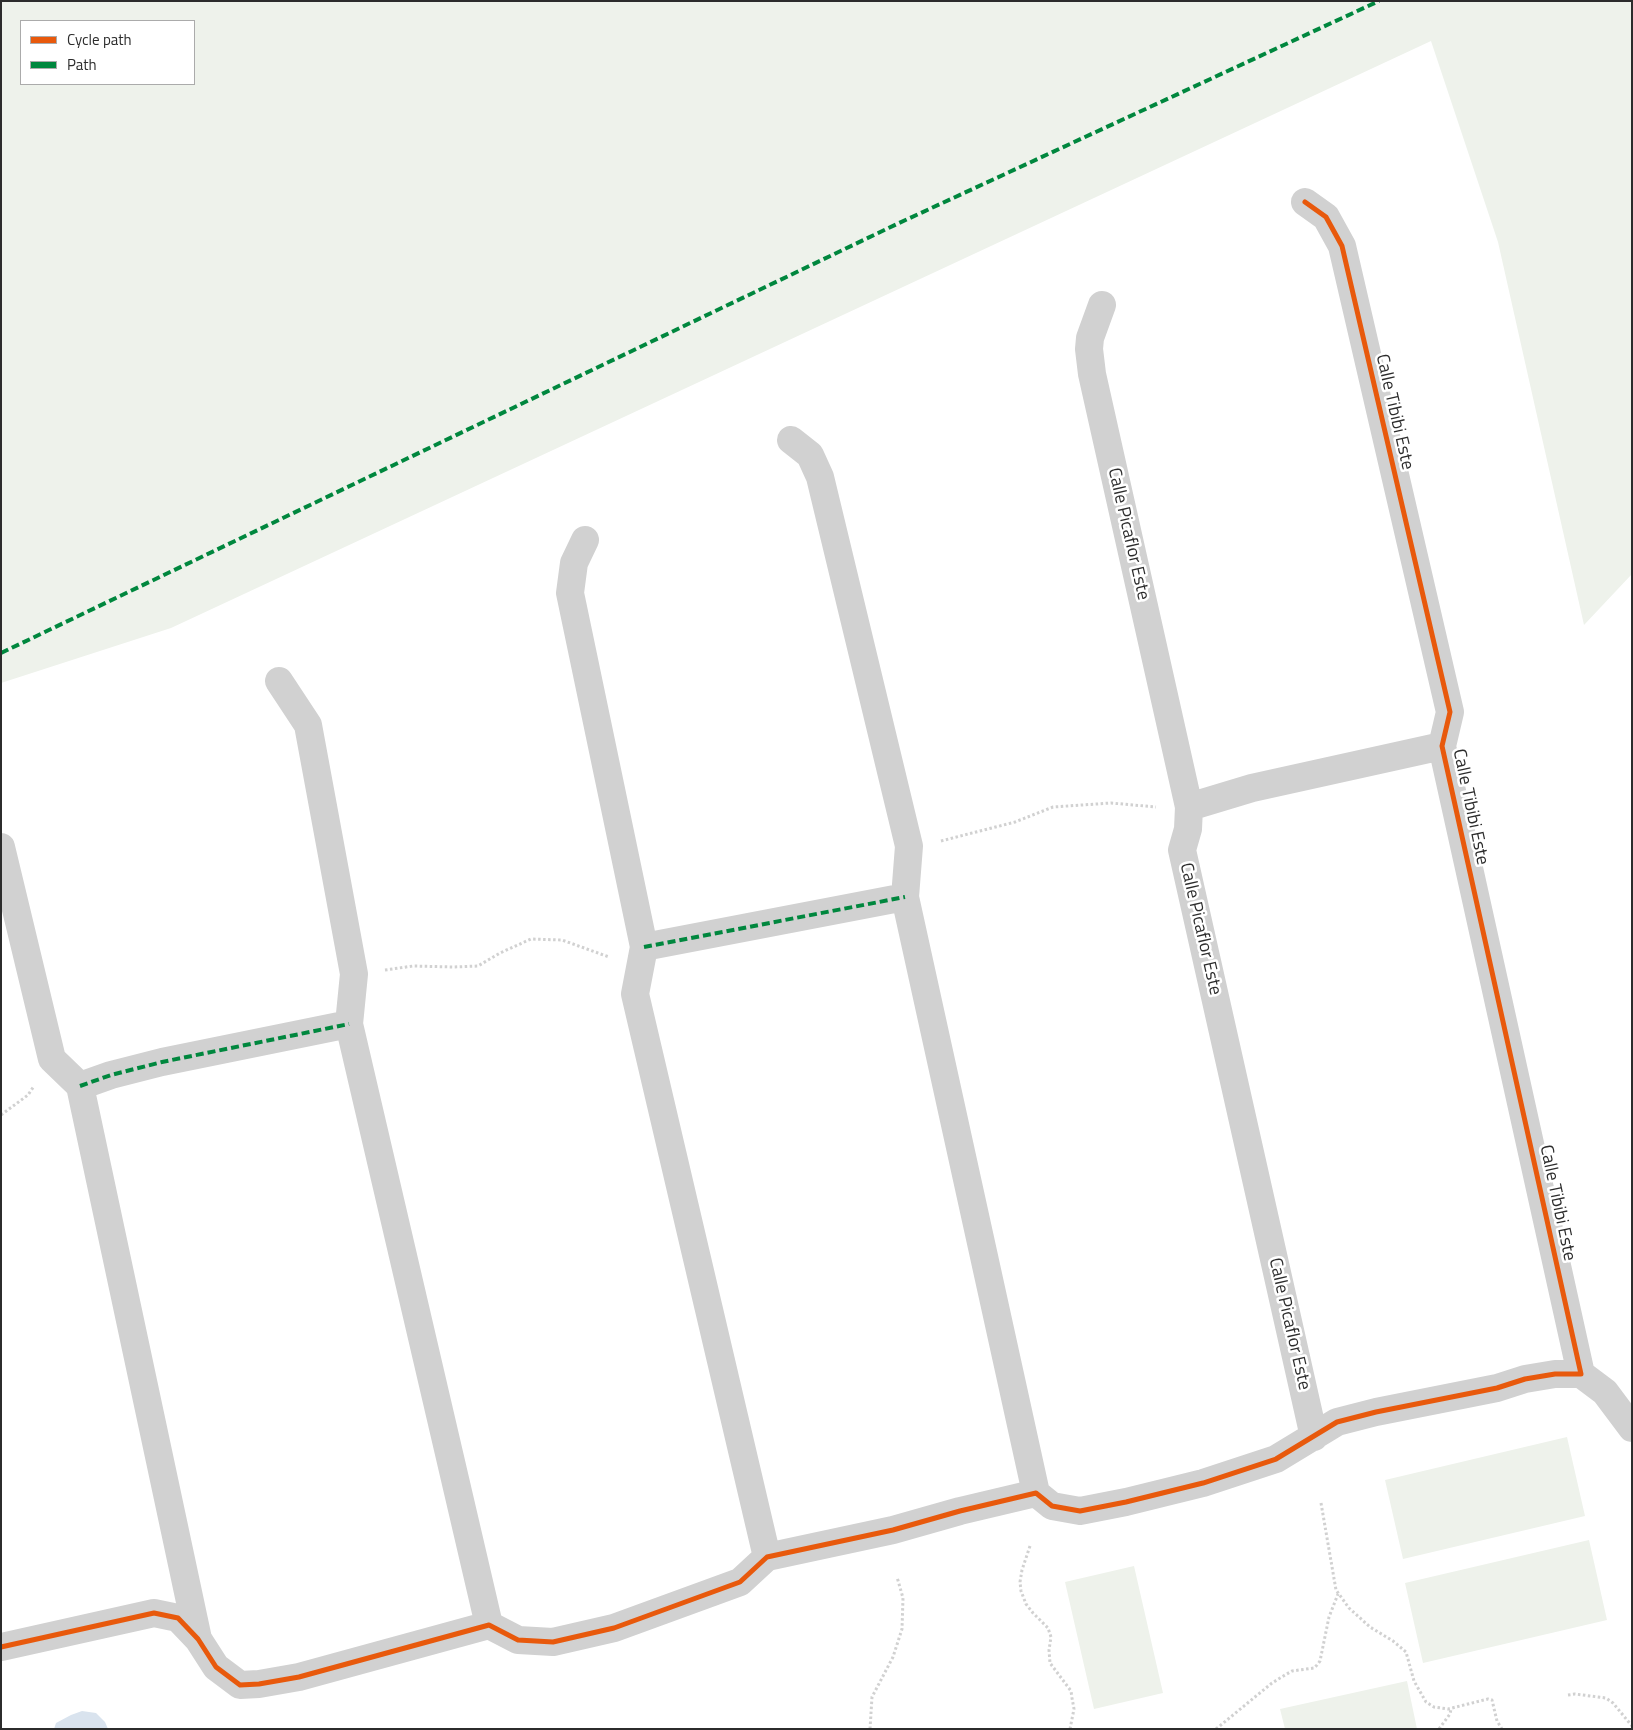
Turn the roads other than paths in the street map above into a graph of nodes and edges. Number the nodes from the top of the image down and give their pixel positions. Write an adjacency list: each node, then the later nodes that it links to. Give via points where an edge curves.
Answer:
1 (1305, 202): 6 (street, Calle Tibibi Este, via 1326,217 1342,246 1450,712)
2 (1102, 304): 7 (street, Calle Picaflor Este, via 1090,344 1092,374)
3 (791, 440): 9 (street, via 810,455 820,477 909,846)
4 (585, 540): 10 (street, via 574,564 570,592)
5 (279, 681): 11 (street, via 308,725 354,974)
6 (1442, 746): 7 (street, via 1252,788); 13 (street, Calle Tibibi Este)
7 (1189, 807): 15 (street, Calle Picaflor Este, via 1188,829 1182,850)
8 (1, 847): 12 (street, via 52,1059)
9 (905, 897): 10 (street); 16 (street)
10 (642, 958): 17 (street, via 635,994)
11 (348, 1024): 12 (street, via 162,1062); 18 (street)
12 (80, 1086): 19 (street)
13 (1581, 1374): 14 (street, via 1605,1392); 15 (street, via 1526,1379 1497,1388 1376,1412 1337,1422)
14 (1632, 1428)
15 (1314, 1437): 16 (street, via 1276,1459 1203,1483 1126,1502 1080,1510 1052,1506)
16 (1036, 1494): 17 (street)
17 (767, 1557): 18 (street, via 740,1582 614,1628 552,1642 518,1640)
18 (489, 1625): 19 (street, via 299,1677 240,1685 216,1667)
19 (198, 1639): 20 (street, via 178,1618 154,1613)
20 (1, 1647)

